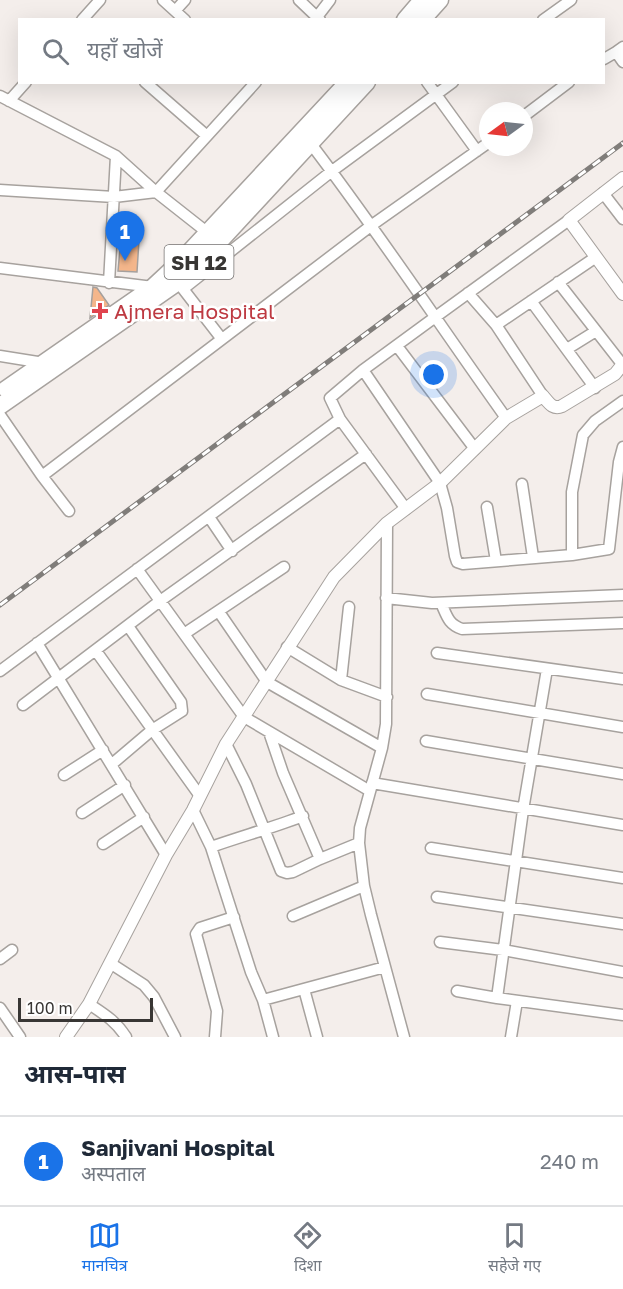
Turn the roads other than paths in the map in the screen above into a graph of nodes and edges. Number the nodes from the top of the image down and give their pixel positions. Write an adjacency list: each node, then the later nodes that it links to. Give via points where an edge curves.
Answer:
1 (100, 0): 11 (street)
2 (162, 0): 9 (street)
3 (185, 0): 9 (street)
4 (298, 0): 13 (street)
5 (330, 0): 13 (street)
6 (422, 0): 14 (main road)
7 (440, 0): 15 (main road)
8 (571, 0): 10 (street)
9 (175, 11): 12 (street)
10 (556, 16)
11 (84, 18)
12 (183, 18)
13 (318, 18)
14 (407, 18)
15 (424, 18)
16 (619, 50): 17 (street); 18 (street)
17 (605, 58)
18 (623, 62)
19 (23, 84): 28 (street)
20 (147, 84): 30 (street)
21 (254, 84): 30 (street)
22 (346, 84): 43 (main road, SH 12)
23 (365, 84): 31 (main road, SH 12)
24 (428, 84): 27 (street)
25 (450, 84): 27 (street)
26 (566, 84): 29 (street)
27 (436, 95): 32 (street); 34 (street)
28 (5, 98): 33 (street)
29 (533, 109)
30 (207, 136): 37 (street)
31 (311, 144): 34 (street); 48 (main road, SH 12)
32 (477, 152): 42 (street)
33 (116, 156): 37 (street); 39 (street)
34 (332, 171): 42 (street); 48 (street)
35 (623, 178): 38 (street)
36 (0, 190): 39 (street)
37 (156, 192): 39 (street); 43 (street)
38 (603, 194): 40 (street); 41 (street)
39 (114, 197): 47 (street)
40 (623, 219)
41 (569, 220): 44 (street); 50 (street)
42 (372, 225): 53 (street); 56 (street)
43 (208, 233): 49 (main road, SH 12)
44 (596, 256): 46 (street); 51 (street)
45 (0, 268): 47 (street)
46 (558, 282): 52 (street); 55 (street)
47 (109, 283): 49 (street)
48 (180, 286): 56 (street); 67 (main road, SH 12)
49 (153, 287): 60 (main road, SH 12)
50 (468, 293): 53 (street); 54 (street)
51 (623, 294)
52 (531, 301): 54 (street); 58 (street)
53 (434, 318): 57 (street); 69 (street)
54 (496, 325): 65 (street)
55 (596, 330): 58 (street); 61 (street)
56 (221, 338): 74 (street)
57 (397, 346): 62 (street); 72 (street)
58 (567, 349): 63 (street)
59 (0, 356): 60 (street)
60 (44, 363): 64 (main road, SH 12)
61 (623, 364): 63 (street)
62 (363, 370): 70 (street, via 330,398); 76 (street)
63 (595, 388): 65 (street, via 557,408)
64 (0, 393)
65 (543, 396): 69 (street)
66 (623, 401): 83 (street, via 583,435 572,492)
67 (0, 406)
68 (0, 415): 74 (street)
69 (506, 418): 72 (street)
70 (340, 419): 73 (street); 80 (street)
71 (623, 447): 83 (street, via 610,547)
72 (475, 449): 76 (street)
73 (366, 454): 78 (street); 82 (street)
74 (42, 476): 79 (street)
75 (522, 484): 84 (street)
76 (442, 487): 78 (street); 85 (street, via 457,562)
77 (487, 507): 85 (street)
78 (406, 509): 81 (street)
79 (69, 511)
80 (209, 517): 82 (street); 87 (street)
81 (387, 523): 89 (street); 98 (street, via 334,576)
82 (232, 551): 90 (street)
83 (572, 555): 84 (street)
84 (533, 557): 85 (street)
85 (496, 561)
86 (284, 567): 93 (street)
87 (137, 569): 90 (street); 97 (street)
88 (623, 596): 91 (street)
89 (386, 598): 91 (street); 108 (street)
90 (160, 601): 95 (street); 96 (street)
91 (432, 603): 94 (street, via 453,626 462,629)
92 (349, 607): 105 (street)
93 (219, 612): 96 (street); 106 (street)
94 (623, 623)
95 (128, 626): 99 (street); 113 (street, via 183,707)
96 (184, 634): 111 (street)
97 (37, 643): 102 (street); 103 (street)
98 (287, 647): 105 (street); 106 (street)
99 (96, 651): 103 (street); 113 (street)
100 (437, 653): 101 (street)
101 (547, 669): 104 (street); 110 (street)
102 (0, 671)
103 (59, 678): 109 (street); 118 (street)
104 (623, 679)
105 (341, 680): 108 (street)
106 (267, 682): 111 (street); 117 (street)
107 (427, 694): 110 (street)
108 (387, 697): 117 (street)
109 (23, 705)
110 (541, 713): 112 (street); 119 (street)
111 (244, 717): 114 (street); 116 (street)
112 (623, 727)
113 (153, 730): 120 (street); 125 (street)
114 (269, 732): 124 (street); 129 (street)
115 (426, 741): 119 (street)
116 (226, 744): 125 (street); 132 (street)
117 (382, 748): 124 (street)
118 (103, 750): 120 (street); 122 (street)
119 (533, 757): 121 (street); 127 (street)
120 (112, 764): 123 (street)
121 (623, 774)
122 (64, 775)
123 (124, 785): 128 (street); 130 (street)
124 (371, 787): 127 (street, via 389,786); 133 (street)
125 (200, 796): 126 (street)
126 (193, 810): 135 (street); 137 (street)
127 (523, 810): 131 (street); 139 (street)
128 (82, 813)
129 (303, 816): 132 (street); 138 (street)
130 (144, 817): 134 (street); 137 (street)
131 (623, 825)
132 (265, 831): 135 (street); 138 (street, via 281,871 293,872)
133 (359, 843): 138 (street); 141 (street)
134 (103, 844)
135 (211, 847): 145 (street)
136 (431, 848): 139 (street)
137 (166, 855): 151 (street)
138 (320, 859)
139 (516, 861): 140 (street); 143 (street)
140 (623, 878)
141 (364, 886): 144 (street); 152 (street)
142 (437, 897): 143 (street)
143 (509, 907): 146 (street); 149 (street)
144 (293, 916)
145 (234, 917): 157 (street); 166 (street, via 200,928 196,934 217,1011)
146 (623, 924)
147 (440, 942): 149 (street)
148 (12, 950): 150 (street)
149 (503, 950): 153 (street); 156 (street)
150 (0, 958)
151 (110, 963): 159 (street); 165 (street, via 144,985)
152 (385, 967): 154 (street); 169 (street)
153 (623, 972)
154 (304, 989): 157 (street); 168 (street)
155 (457, 991): 156 (street)
156 (497, 998): 158 (street)
157 (263, 1000): 167 (street)
158 (517, 1001): 161 (street); 170 (street)
159 (89, 1004): 162 (street); 164 (street, via 111,1018)
160 (0, 1008): 163 (street)
161 (623, 1015)
162 (71, 1034)
163 (20, 1037)
164 (126, 1037)
165 (175, 1037)
166 (215, 1037)
167 (273, 1037)
168 (317, 1037)
169 (404, 1037)
170 (511, 1037)

